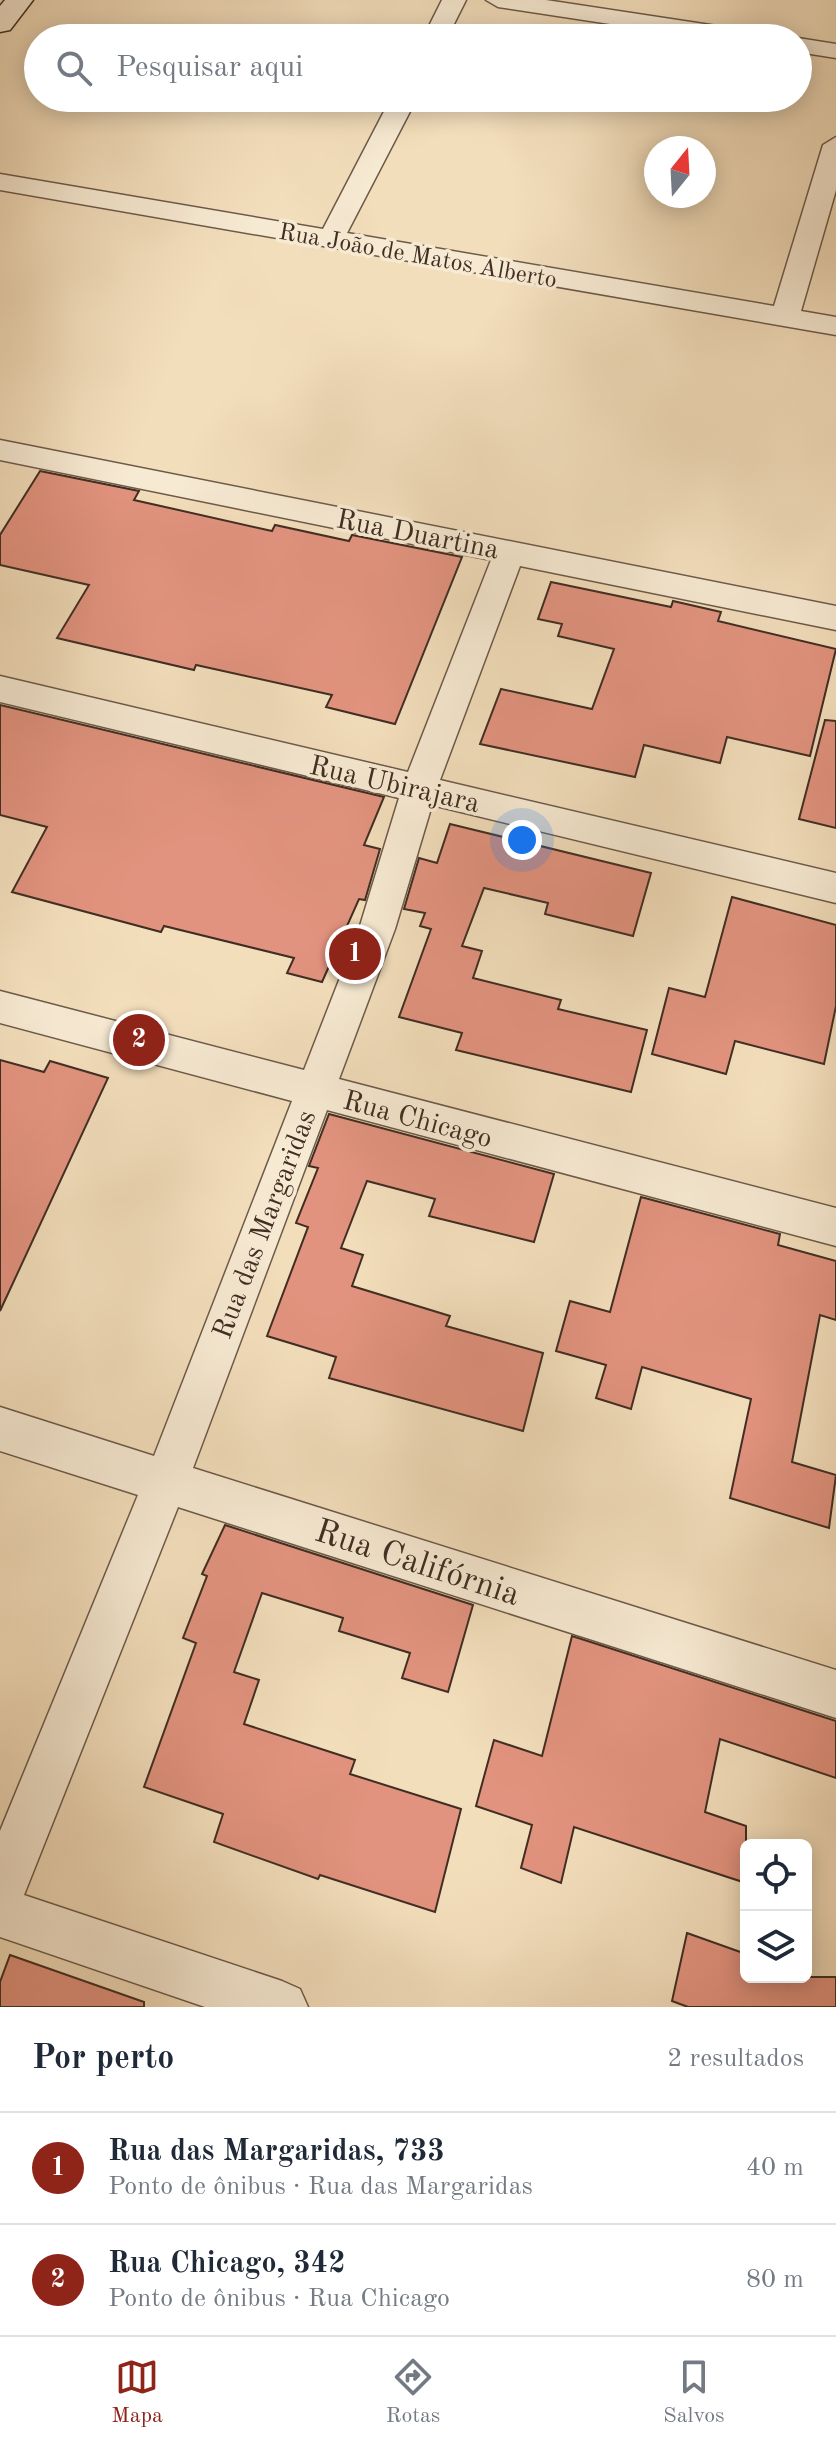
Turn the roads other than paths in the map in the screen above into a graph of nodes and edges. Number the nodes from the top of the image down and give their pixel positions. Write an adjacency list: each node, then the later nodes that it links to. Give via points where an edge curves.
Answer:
1 (19, 0): 4 (street)
2 (454, 0): 5 (street)
3 (498, 0): 6 (street)
4 (0, 24)
5 (442, 24)
6 (657, 24)
7 (812, 47): 8 (street)
8 (836, 51)
9 (397, 112): 12 (street)
10 (836, 145): 13 (street)
11 (0, 182): 12 (street, Rua João de Matos Alberto)
12 (330, 241): 13 (street, Rua João de Matos Alberto)
13 (785, 317): 14 (street, Rua João de Matos Alberto)
14 (836, 326)
15 (0, 450): 16 (street, Rua Duartina)
16 (510, 551): 17 (street, Rua Duartina); 19 (street, Rua das Margaridas)
17 (836, 618)
18 (0, 689): 19 (street, Rua Ubirajara)
19 (419, 789): 20 (street, Rua Ubirajara); 22 (street, Rua das Margaridas, via 377,929)
20 (836, 888)
21 (0, 1007): 22 (street, Rua Chicago)
22 (313, 1090): 23 (street, Rua Chicago); 25 (street, Rua das Margaridas)
23 (836, 1227)
24 (0, 1429): 25 (street, Rua Califórnia)
25 (166, 1481): 26 (street, Rua Califórnia); 27 (street, Rua das Margaridas)
26 (836, 1694)
27 (0, 1892)
28 (0, 1912): 29 (street)
29 (282, 2007)

